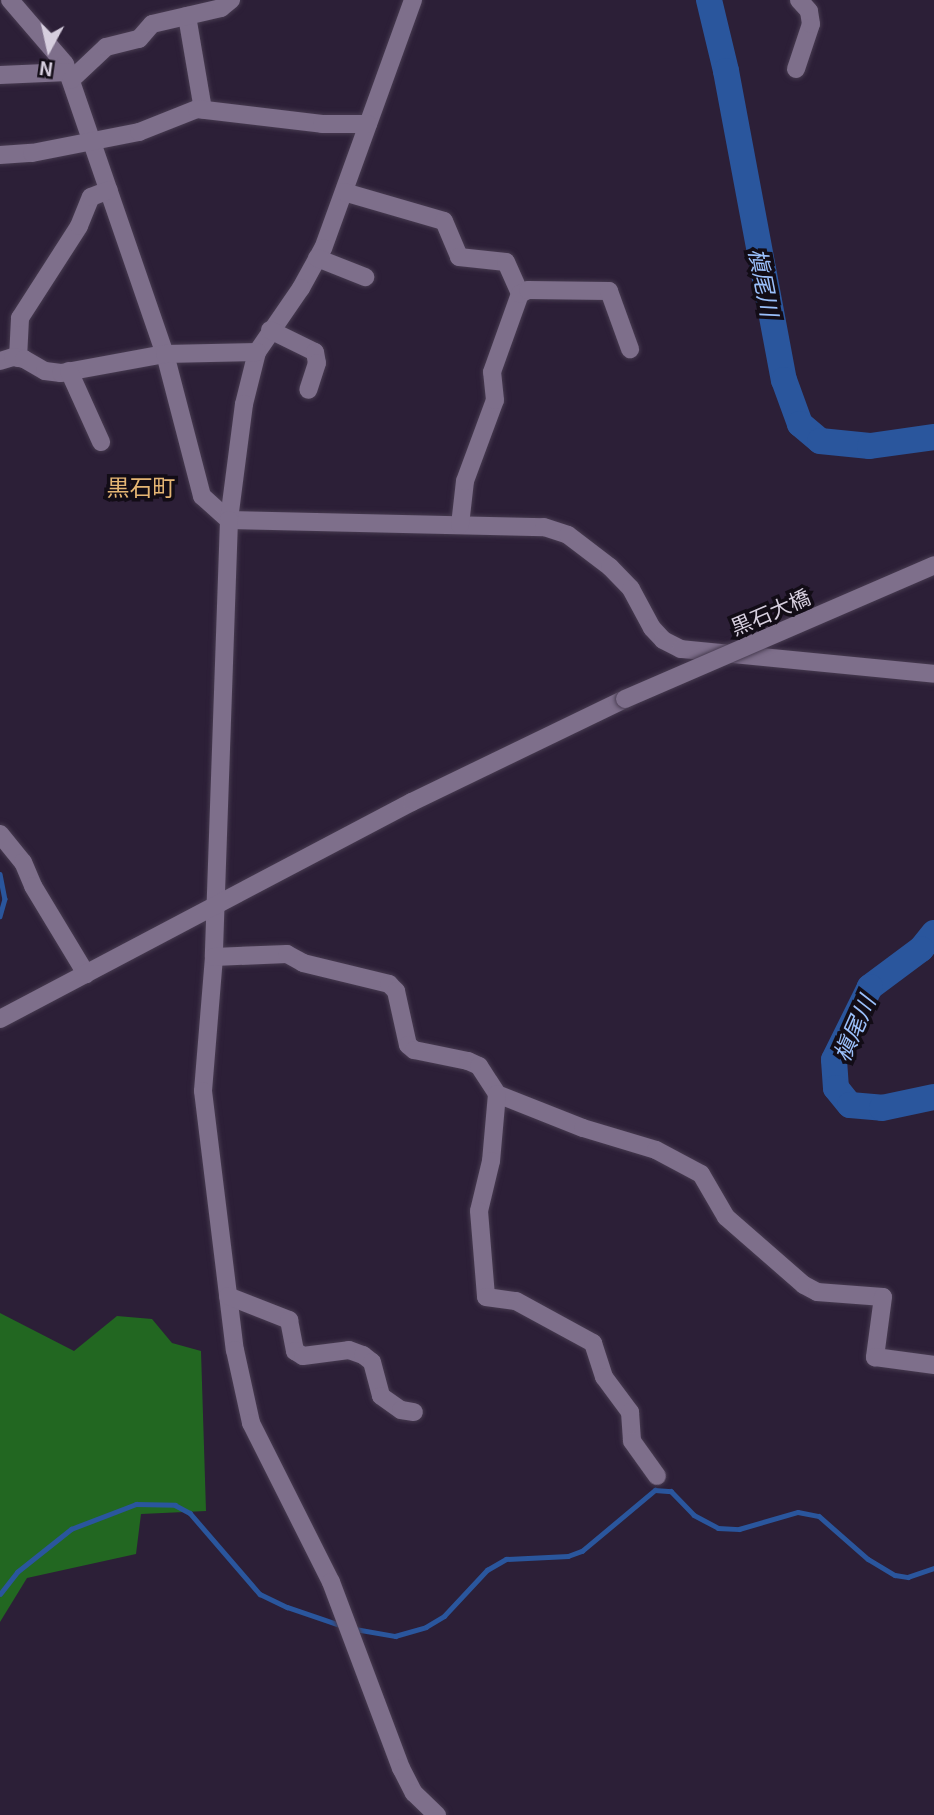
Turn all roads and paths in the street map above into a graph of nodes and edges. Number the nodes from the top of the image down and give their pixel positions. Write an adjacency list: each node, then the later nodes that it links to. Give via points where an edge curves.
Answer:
1 (10, 0): 8 (street, via 65,64)
2 (230, 0): 5 (street, via 221,8)
3 (413, 0): 10 (street)
4 (799, 0): 6 (street, via 809,11 811,24)
5 (187, 16): 8 (street, via 152,24 139,39 106,47); 9 (street)
6 (796, 69)
7 (0, 75): 8 (street)
8 (69, 76): 11 (street)
9 (203, 110): 10 (street, via 322,124); 11 (street, via 139,132)
10 (368, 124): 14 (street)
11 (90, 142): 12 (street); 13 (street)
12 (0, 155)
13 (109, 190): 21 (street); 22 (street, via 90,197 79,226 20,318)
14 (344, 192): 15 (street); 17 (street, via 444,220 459,257 506,262)
15 (317, 258): 16 (street); 18 (street)
16 (365, 277)
17 (520, 294): 19 (street, via 528,290 609,291); 27 (street, via 492,372 495,400 466,481)
18 (270, 330): 20 (street); 24 (street, via 315,352 317,363)
19 (629, 348)
20 (257, 352): 21 (street); 26 (street, via 244,404)
21 (164, 354): 23 (street); 26 (street, via 202,496)
22 (9, 359): 23 (street, via 45,371)
23 (69, 371): 25 (street)
24 (308, 390)
25 (101, 442)
26 (229, 520): 27 (street); 31 (street)
27 (460, 525): 29 (street, via 544,527 568,535 631,589 652,628 681,649)
28 (934, 565): 31 (street, 黒石大橋, bridge, via 625,699 412,802)
29 (934, 674)
30 (0, 834): 33 (street, via 23,862)
31 (215, 907): 32 (street); 33 (street, 黒石大橋)
32 (214, 957): 35 (street, via 287,954 303,963 389,984 396,991 408,1045 479,1066); 36 (street, via 203,1091)
33 (86, 974): 34 (street, 黒石大橋)
34 (0, 1018)
35 (497, 1094): 37 (street, via 656,1150 701,1174 726,1217 804,1285 817,1292 883,1297 876,1357); 39 (street, via 491,1161 479,1211 486,1297 516,1301 593,1343 604,1377 630,1412 632,1441)
36 (228, 1296): 38 (street, via 289,1320 295,1352 303,1356 349,1350 363,1354 372,1362 380,1396 401,1410); 40 (street, via 251,1423 331,1582 401,1768 414,1793)
37 (934, 1365)
38 (414, 1412)
39 (657, 1476)
40 (438, 1815)

